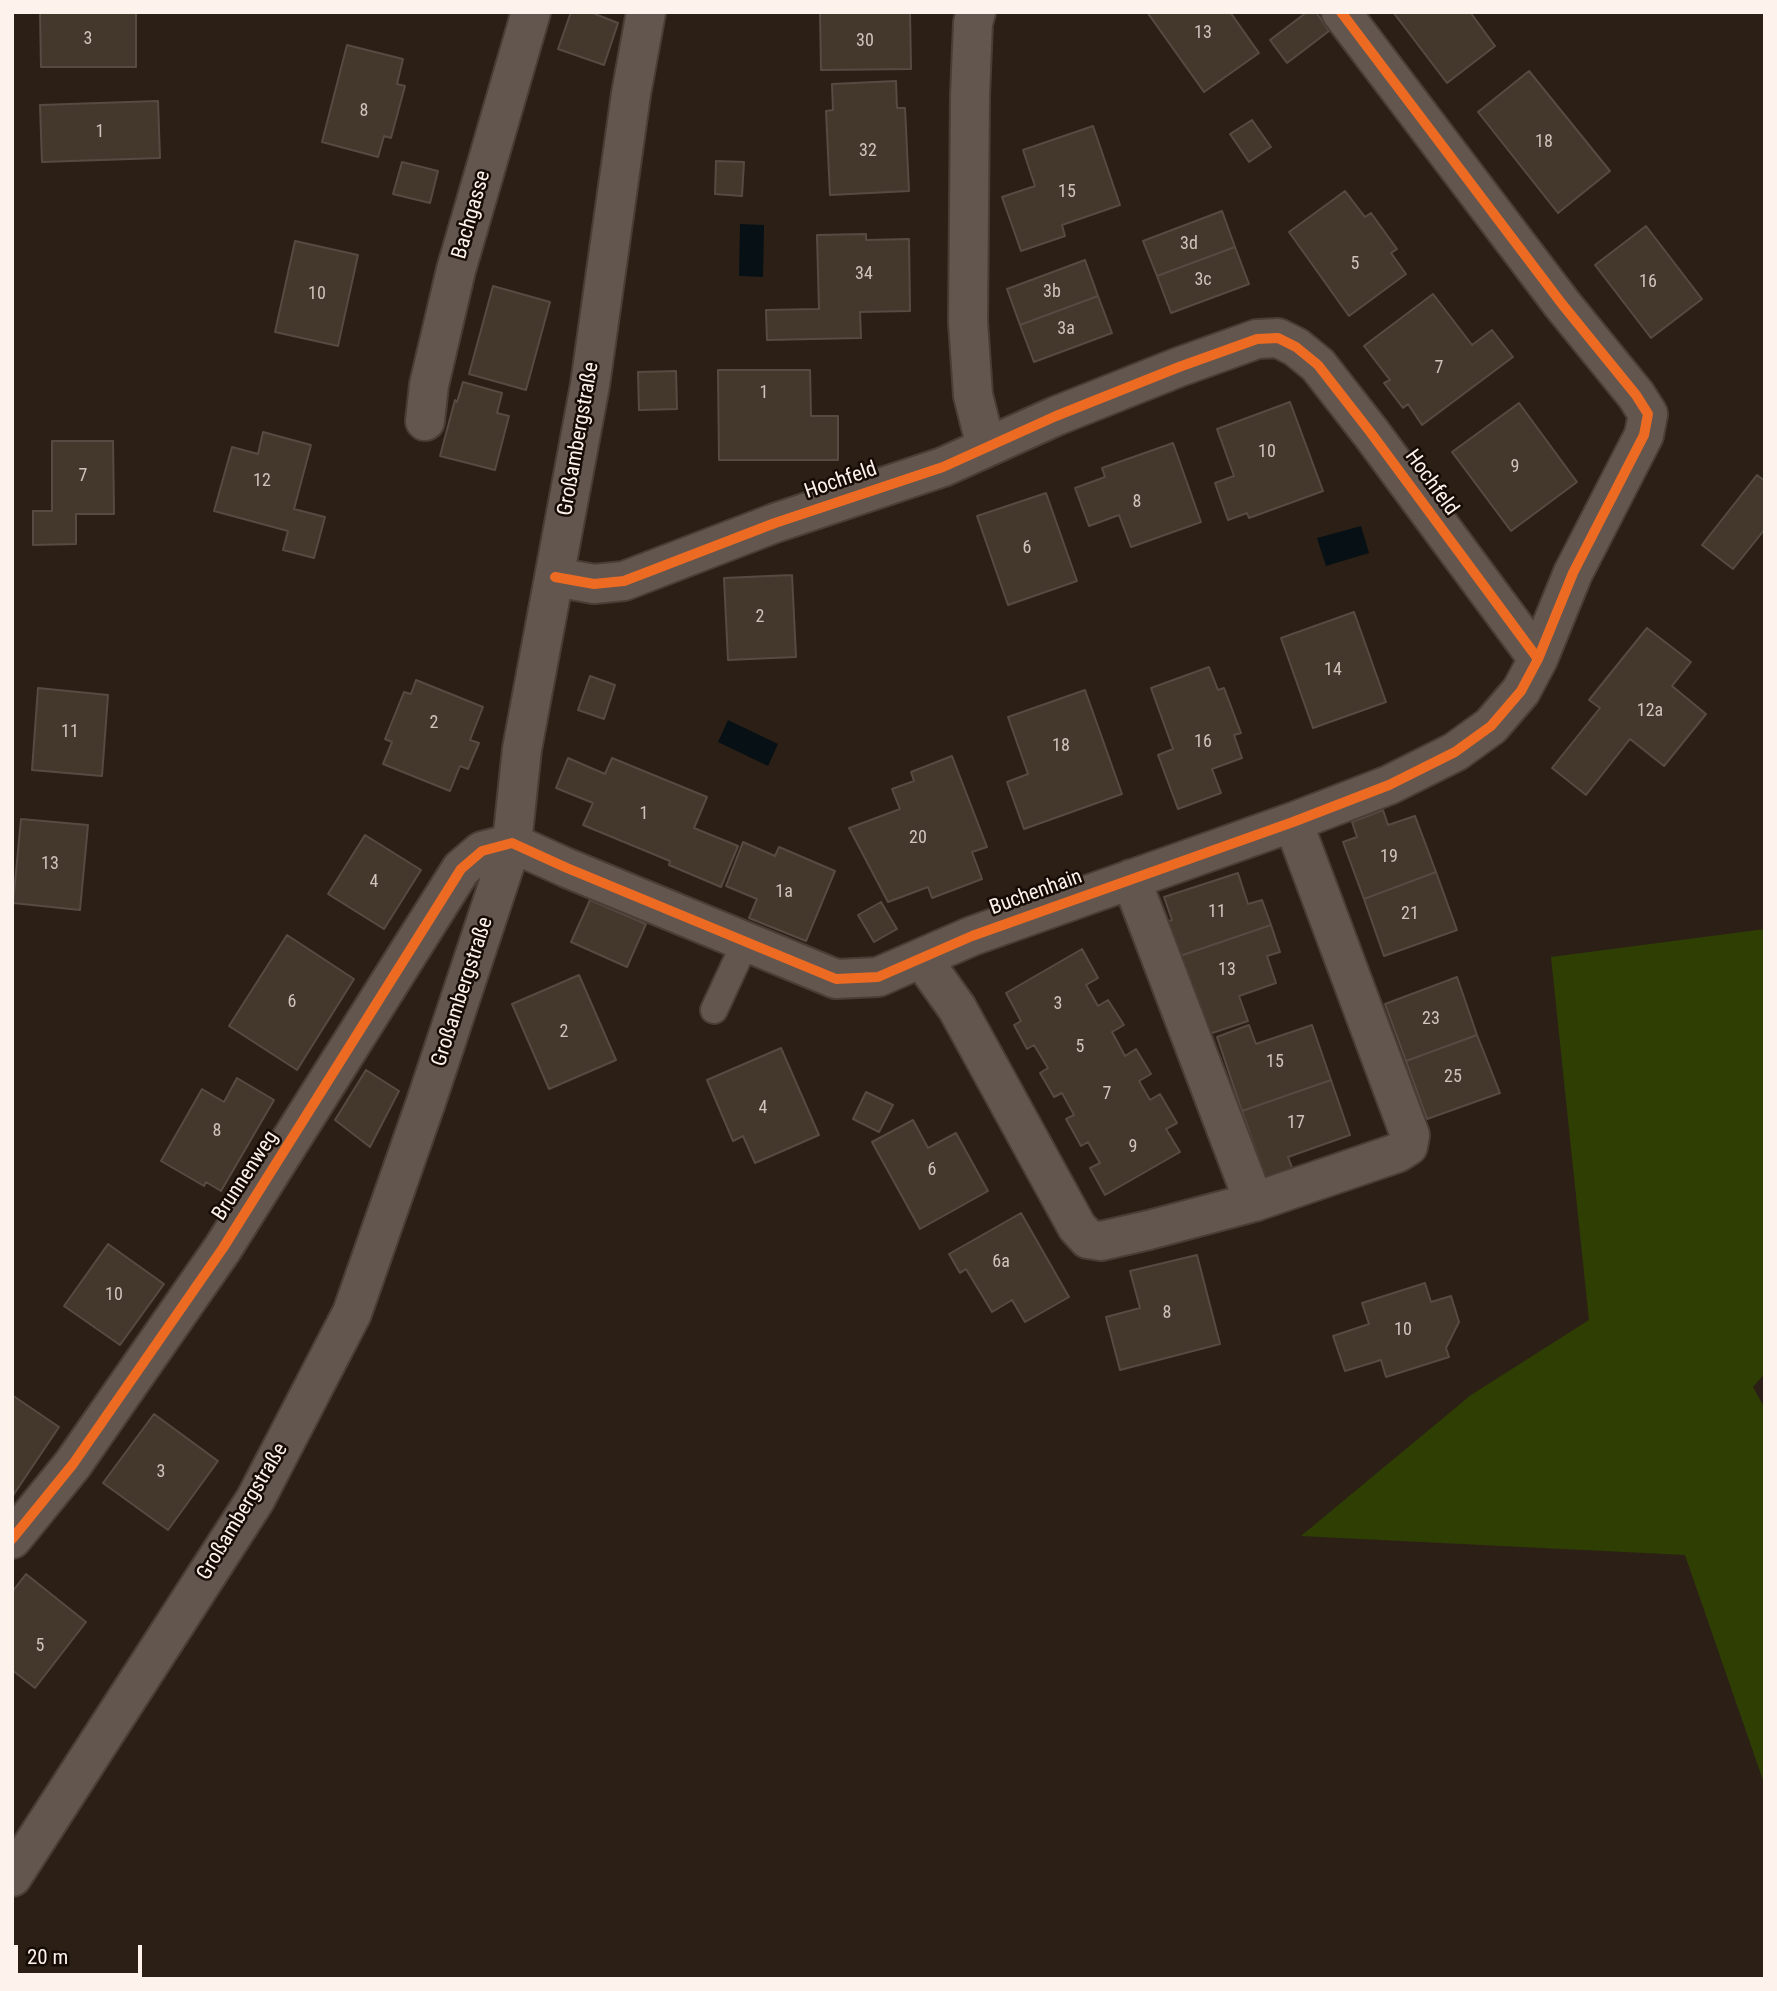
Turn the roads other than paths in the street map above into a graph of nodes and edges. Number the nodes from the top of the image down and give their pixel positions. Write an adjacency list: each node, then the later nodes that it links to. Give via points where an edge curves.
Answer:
1 (531, 12): 5 (street, Bachgasse, via 456,270 429,384)
2 (646, 12): 7 (street, Großambergstraße, via 590,385)
3 (976, 12): 6 (street, via 970,95 968,322 973,395)
4 (1341, 12): 8 (street, via 1648,414 1644,435 1573,573)
5 (425, 421)
6 (986, 447): 7 (street, Hochfeld, via 943,467 775,523 624,581 594,584); 8 (street, Hochfeld, via 1192,363 1257,339 1279,338 1318,365)
7 (555, 577): 10 (street, Großambergstraße, via 522,749)
8 (1538, 659): 9 (street, Buchenhain, via 1521,691 1491,726 1455,752 1389,785)
9 (1293, 822): 11 (street, Buchenhain); 15 (street, via 1410,1135 1408,1146 1397,1153)
10 (512, 843): 12 (street, Buchenhain); 16 (street, Brunnenweg, via 482,851 461,869 223,1248 73,1464); 17 (street, Großambergstraße, via 352,1313 255,1500)
11 (1131, 879): 13 (street, Buchenhain, via 972,936); 15 (street)
12 (746, 941): 13 (street, Buchenhain, via 836,979 878,976); 14 (lane)
13 (922, 959): 15 (street, via 957,1008 1077,1227 1088,1239 1101,1241)
14 (714, 1010)
15 (1254, 1202)
16 (12, 1539)
17 (12, 1877)

